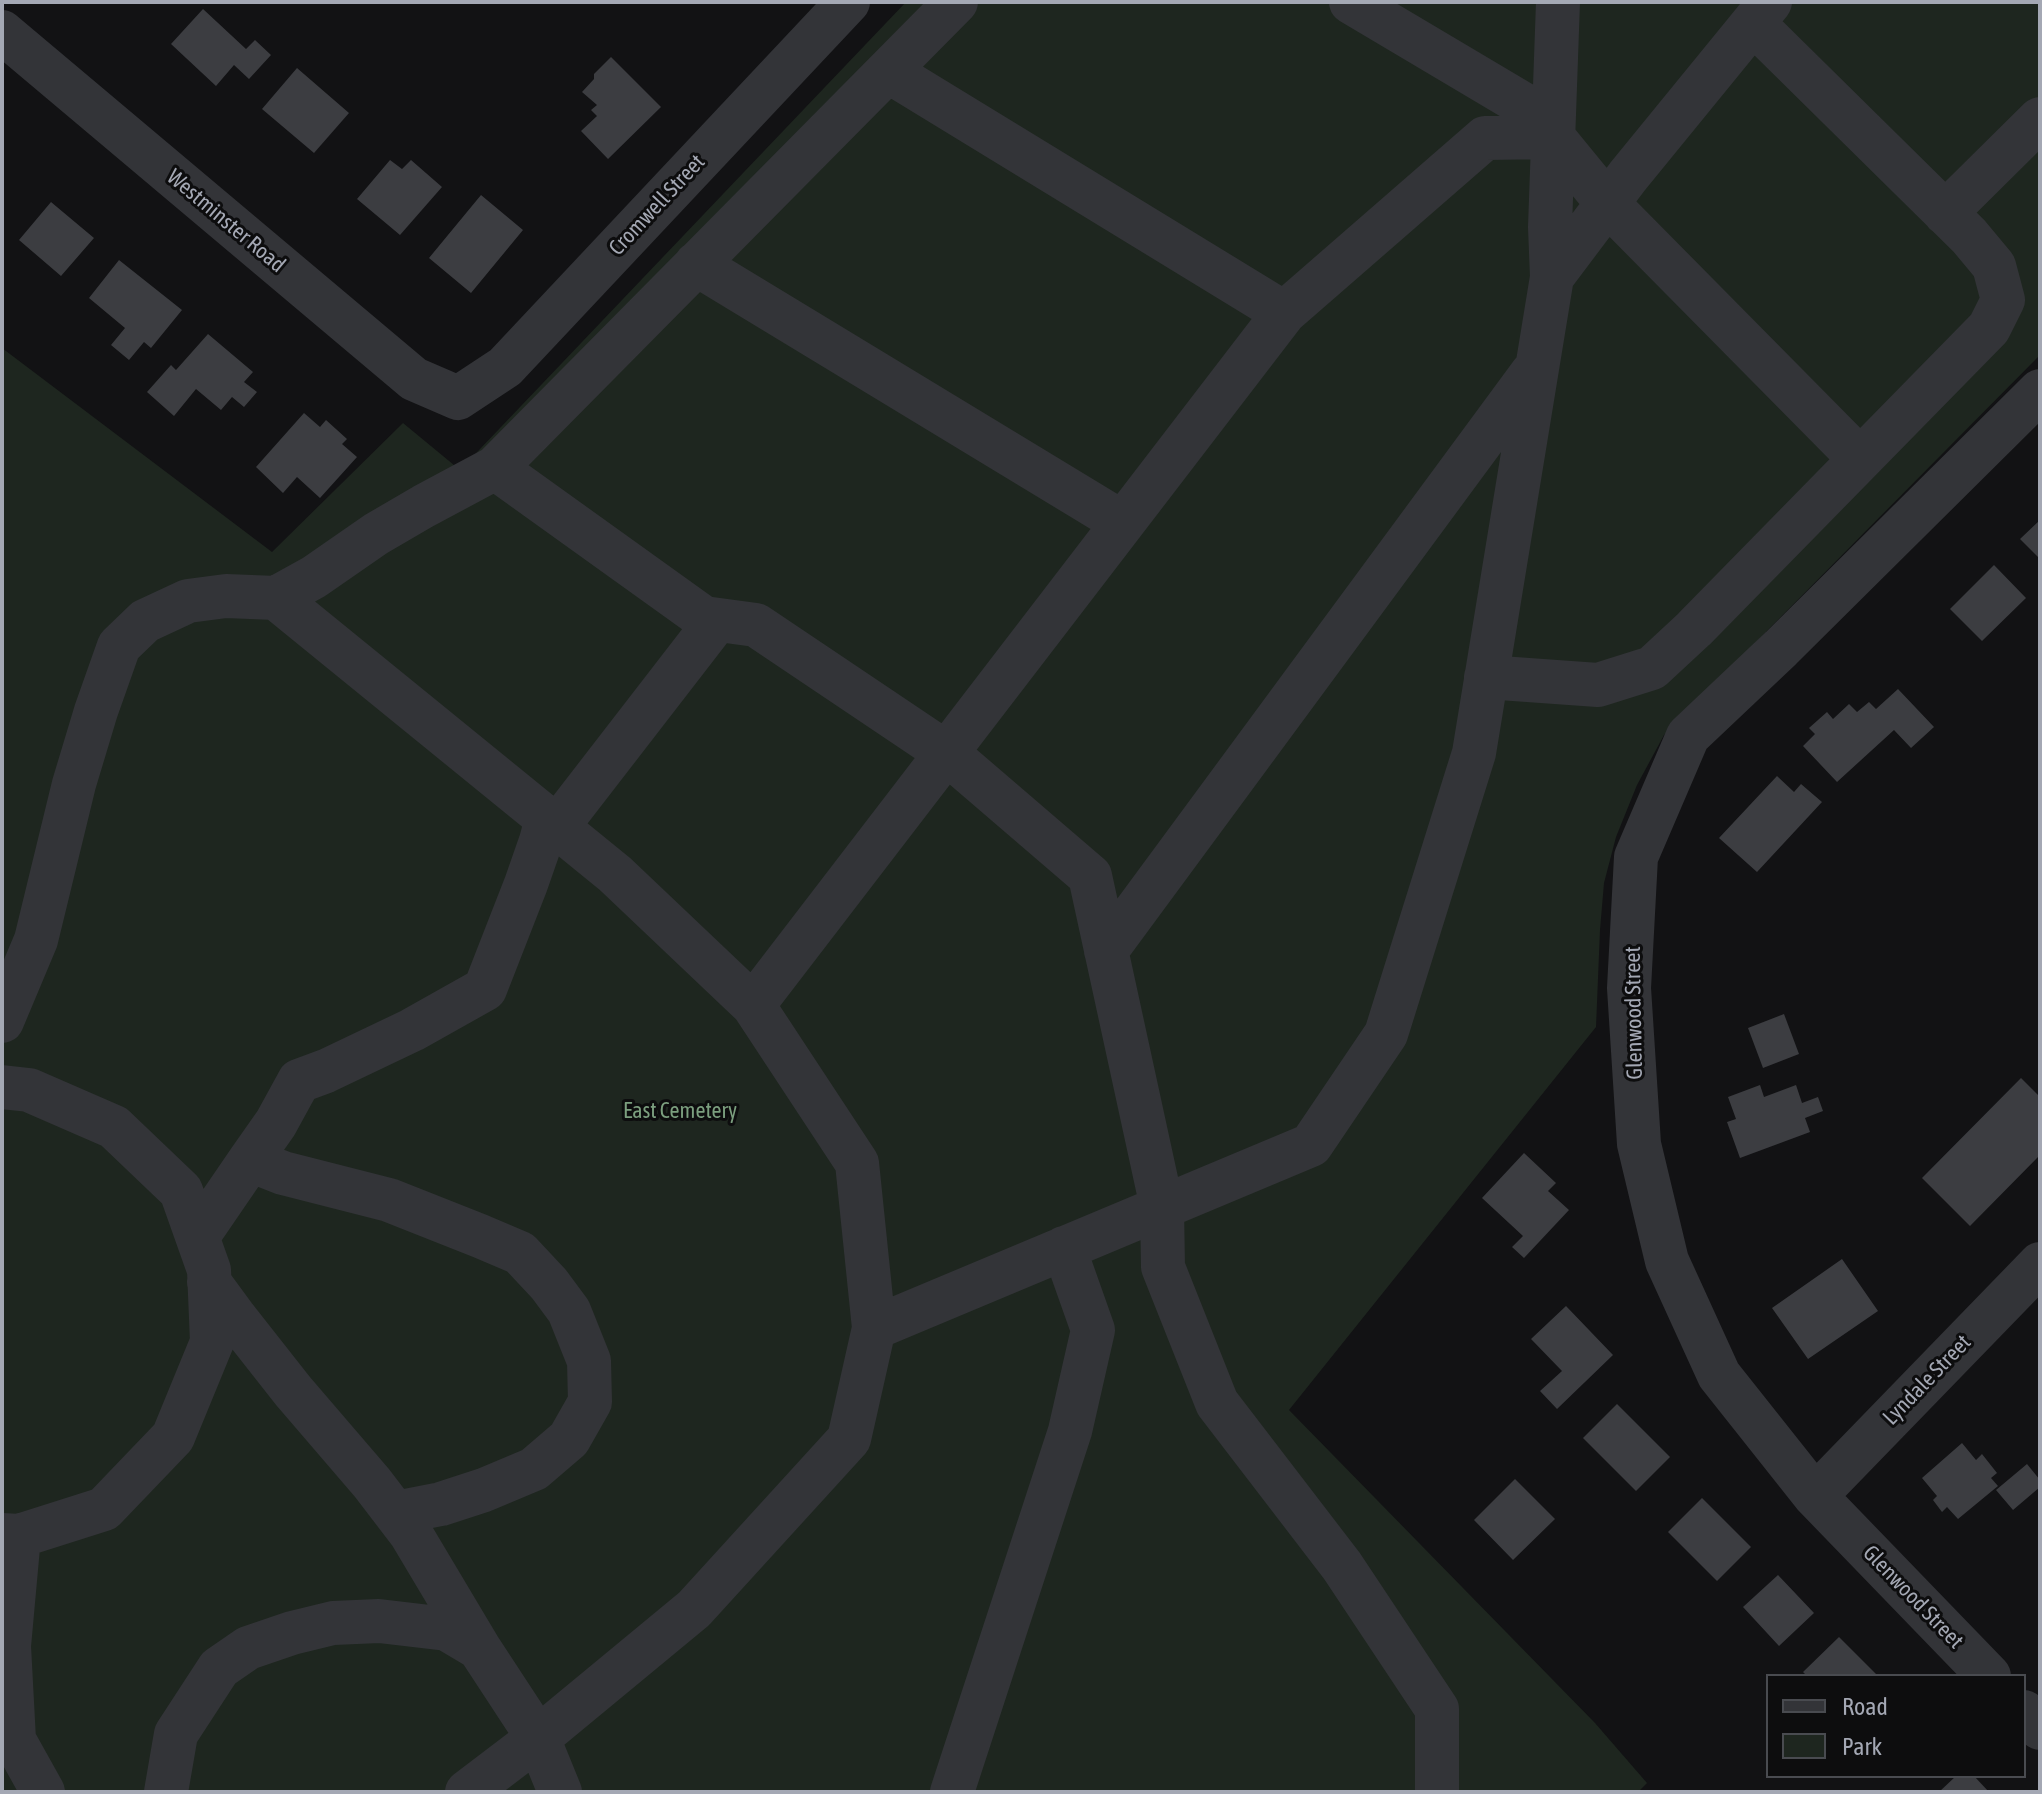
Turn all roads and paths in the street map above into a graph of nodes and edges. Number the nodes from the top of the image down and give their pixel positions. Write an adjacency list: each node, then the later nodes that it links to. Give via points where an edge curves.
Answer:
1 (848, 2): 17 (street, Cromwell Street, via 505,367)
2 (956, 2): 7 (street)
3 (1351, 2): 9 (street)
4 (1558, 2): 9 (street)
5 (1762, 12): 10 (street); 11 (street)
6 (2, 32): 17 (street, Westminster Road, via 414,379)
7 (888, 71): 12 (street); 14 (street)
8 (2040, 119): 11 (street)
9 (1553, 130): 10 (street); 13 (street); 14 (street, via 1485,138)
10 (1607, 203): 13 (street); 18 (street)
11 (1945, 213): 18 (street, via 1994,266 2003,300 1989,328)
12 (696, 264): 19 (street); 20 (street)
13 (1552, 277): 15 (street)
14 (1284, 313): 20 (street)
15 (1536, 368): 23 (street); 26 (street)
16 (2040, 391): 37 (street, Glenwood Street, via 1688,736 1636,857 1629,988 1639,1144 1667,1261 1719,1375)
17 (458, 398)
18 (1860, 459): 23 (street, via 1652,668 1598,685)
19 (495, 468): 21 (street); 22 (street, via 704,618)
20 (1123, 523): 24 (street)
21 (276, 598): 25 (street); 28 (street, via 188,601 145,621 119,646 74,784 36,940)
22 (717, 620): 24 (street, via 756,625); 25 (street)
23 (1486, 677): 31 (street, via 1474,753 1386,1034 1311,1145)
24 (948, 754): 26 (street, via 1090,876); 27 (street)
25 (552, 823): 27 (street, via 615,874); 30 (street, via 485,989 412,1030 299,1081)
26 (1106, 951): 31 (street)
27 (753, 1005): 36 (street, via 857,1163)
28 (2, 1021)
29 (2, 1087): 32 (street, via 29,1090 114,1127 181,1191)
30 (250, 1160): 32 (street); 38 (street, via 389,1200 520,1253 569,1311 589,1361 590,1402 569,1439 534,1469 441,1504)
31 (1162, 1207): 33 (street); 49 (street, via 1163,1267 1217,1403 1342,1566 1437,1709)
32 (198, 1236): 35 (street)
33 (1064, 1248): 36 (street); 48 (street, via 1093,1330 1070,1431)
34 (2040, 1264): 37 (street, Lyndale Street)
35 (209, 1282): 38 (street); 39 (street, via 212,1342 173,1437 104,1509)
36 (874, 1328): 43 (street, via 849,1439 694,1609)
37 (1815, 1496): 42 (street, Glenwood Street)
38 (395, 1513): 40 (street)
39 (10, 1536): 41 (street)
40 (479, 1648): 43 (street); 45 (street, via 447,1629 379,1621 333,1623 248,1648 219,1668 176,1734)
41 (6, 1672): 44 (street, via 14,1740)
42 (1987, 1674)
43 (538, 1738): 46 (street); 47 (street)
44 (43, 1792)
45 (166, 1792)
46 (467, 1792)
47 (560, 1792)
48 (952, 1792)
49 (1437, 1792)

